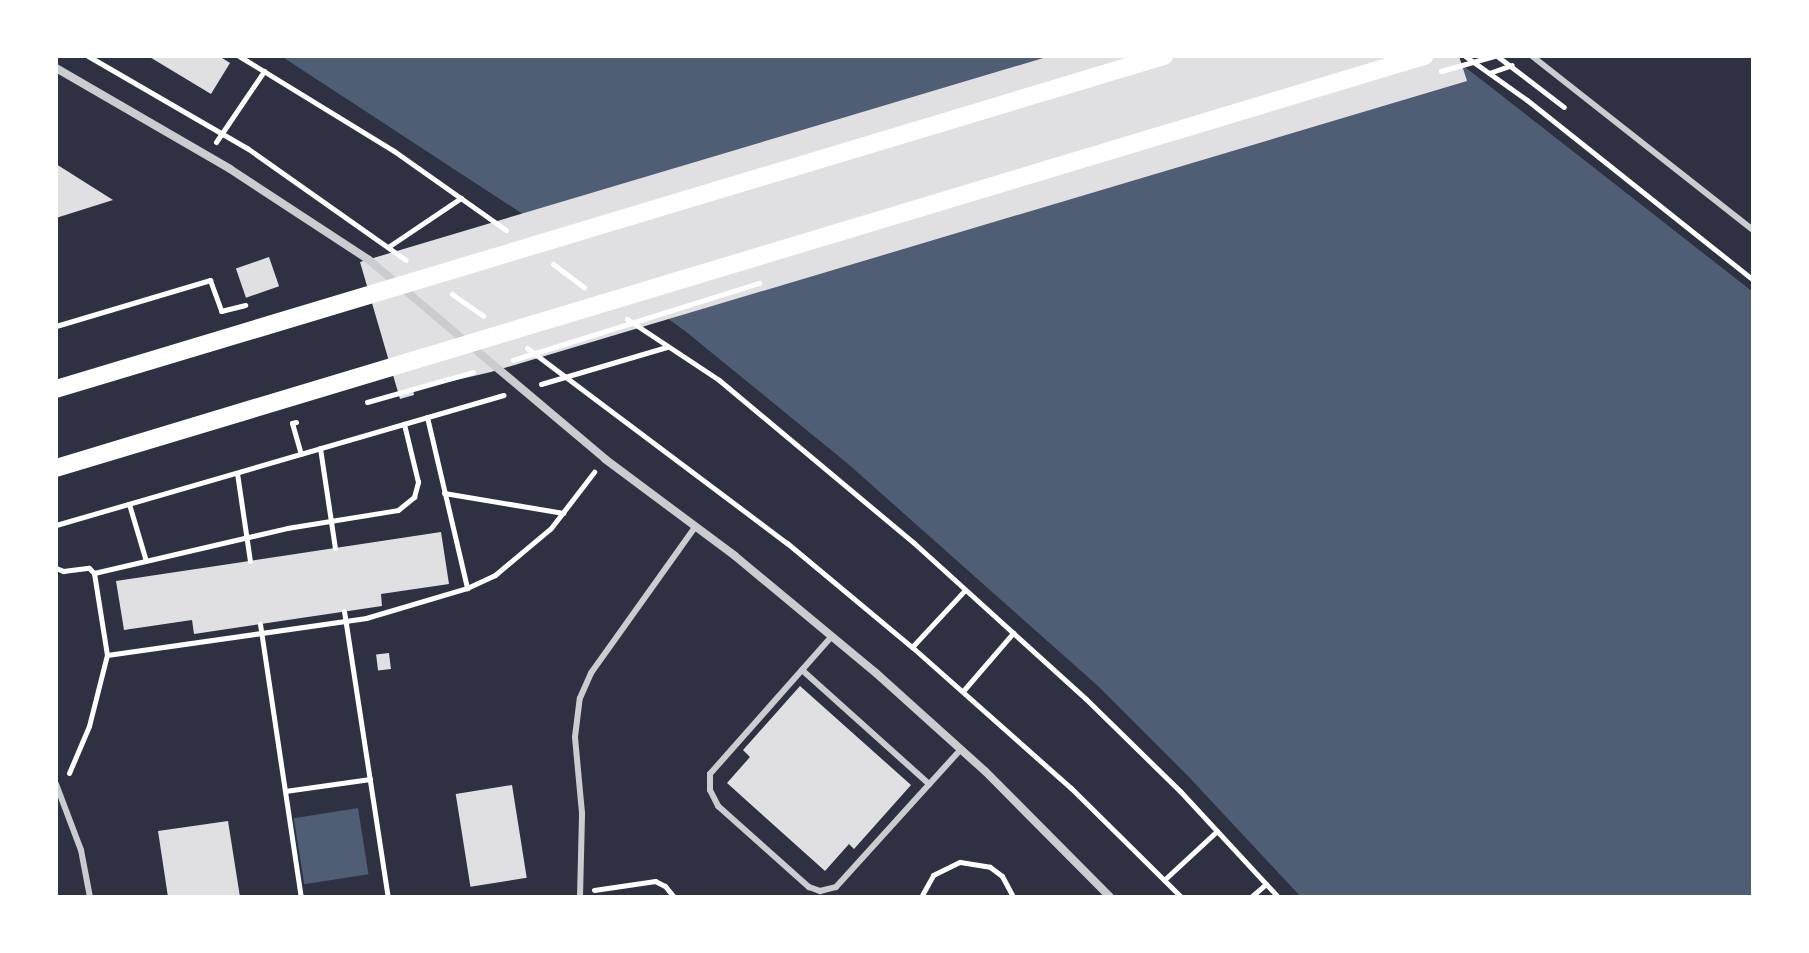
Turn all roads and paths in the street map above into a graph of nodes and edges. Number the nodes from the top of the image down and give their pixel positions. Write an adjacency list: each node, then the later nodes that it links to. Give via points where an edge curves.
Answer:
1 (88, 56): 10 (path)
2 (239, 56): 8 (path)
3 (1164, 56): 27 (main road)
4 (1424, 56): 35 (main road)
5 (1465, 56): 9 (path)
6 (1533, 57): 9 (path); 13 (lane)
7 (56, 68): 11 (street)
8 (264, 71): 10 (path); 12 (path)
9 (1489, 73): 19 (path)
10 (223, 133): 11 (path); 15 (path)
11 (206, 155): 16 (street)
12 (461, 198): 14 (path); 15 (path)
13 (1753, 230)
14 (516, 237)
15 (388, 247): 16 (path); 18 (path)
16 (369, 260): 34 (street)
17 (551, 263): 20 (path)
18 (412, 265)
19 (1753, 280)
20 (587, 289)
21 (449, 291): 24 (path)
22 (259, 302): 25 (path, via 221,311 210,280)
23 (623, 315): 50 (path, via 719,380)
24 (485, 318)
25 (56, 326)
26 (521, 344): 57 (path, via 787,543)
27 (56, 389)
28 (427, 417): 37 (path)
29 (419, 420): 31 (path)
30 (292, 423): 33 (path)
31 (404, 424): 32 (path); 40 (path, via 418,482 414,497 398,510)
32 (320, 448): 33 (path); 40 (path)
33 (301, 454): 36 (path)
34 (605, 459): 39 (path); 42 (street)
35 (56, 468)
36 (237, 473): 38 (path); 43 (path)
37 (444, 493): 39 (path); 49 (path)
38 (129, 504): 41 (path); 45 (path)
39 (563, 513): 49 (path, via 513,562)
40 (331, 520): 43 (path); 44 (path)
41 (56, 525)
42 (695, 527): 56 (street); 70 (lane, via 591,673 580,698 575,737 582,813)
43 (246, 537): 45 (path); 46 (path)
44 (335, 548)
45 (146, 561): 48 (path)
46 (250, 561)
47 (56, 568): 48 (path, via 89,568)
48 (94, 573): 58 (path)
49 (467, 588): 52 (path)
50 (965, 590): 55 (path); 57 (path)
51 (344, 611): 52 (path)
52 (346, 620): 54 (path); 62 (path)
53 (260, 624): 54 (path)
54 (261, 632): 58 (path); 65 (path)
55 (1013, 633): 60 (path); 67 (path)
56 (833, 636): 59 (lane); 61 (street)
57 (912, 647): 60 (path)
58 (107, 655): 66 (path, via 89,726)
59 (802, 670): 64 (lane); 64 (lane, via 710,774 718,806 809,887 833,890)
60 (963, 691): 68 (path)
61 (961, 749): 64 (lane); 77 (street)
62 (370, 779): 65 (path); 73 (path)
63 (56, 784): 66 (lane)
64 (929, 784)
65 (285, 791): 72 (path)
66 (60, 792): 71 (lane, via 81,850)
67 (1217, 831): 68 (path); 69 (path)
68 (1164, 880): 78 (path)
69 (1266, 884): 79 (path); 80 (path)
70 (580, 895): 74 (path, via 655,881)
71 (90, 897)
72 (301, 897)
73 (388, 897)
74 (674, 897)
75 (921, 897): 76 (path, via 933,875 960,862 990,867 1002,876)
76 (1013, 897)
77 (1110, 897)
78 (1181, 897)
79 (1251, 897)
80 (1278, 897)

